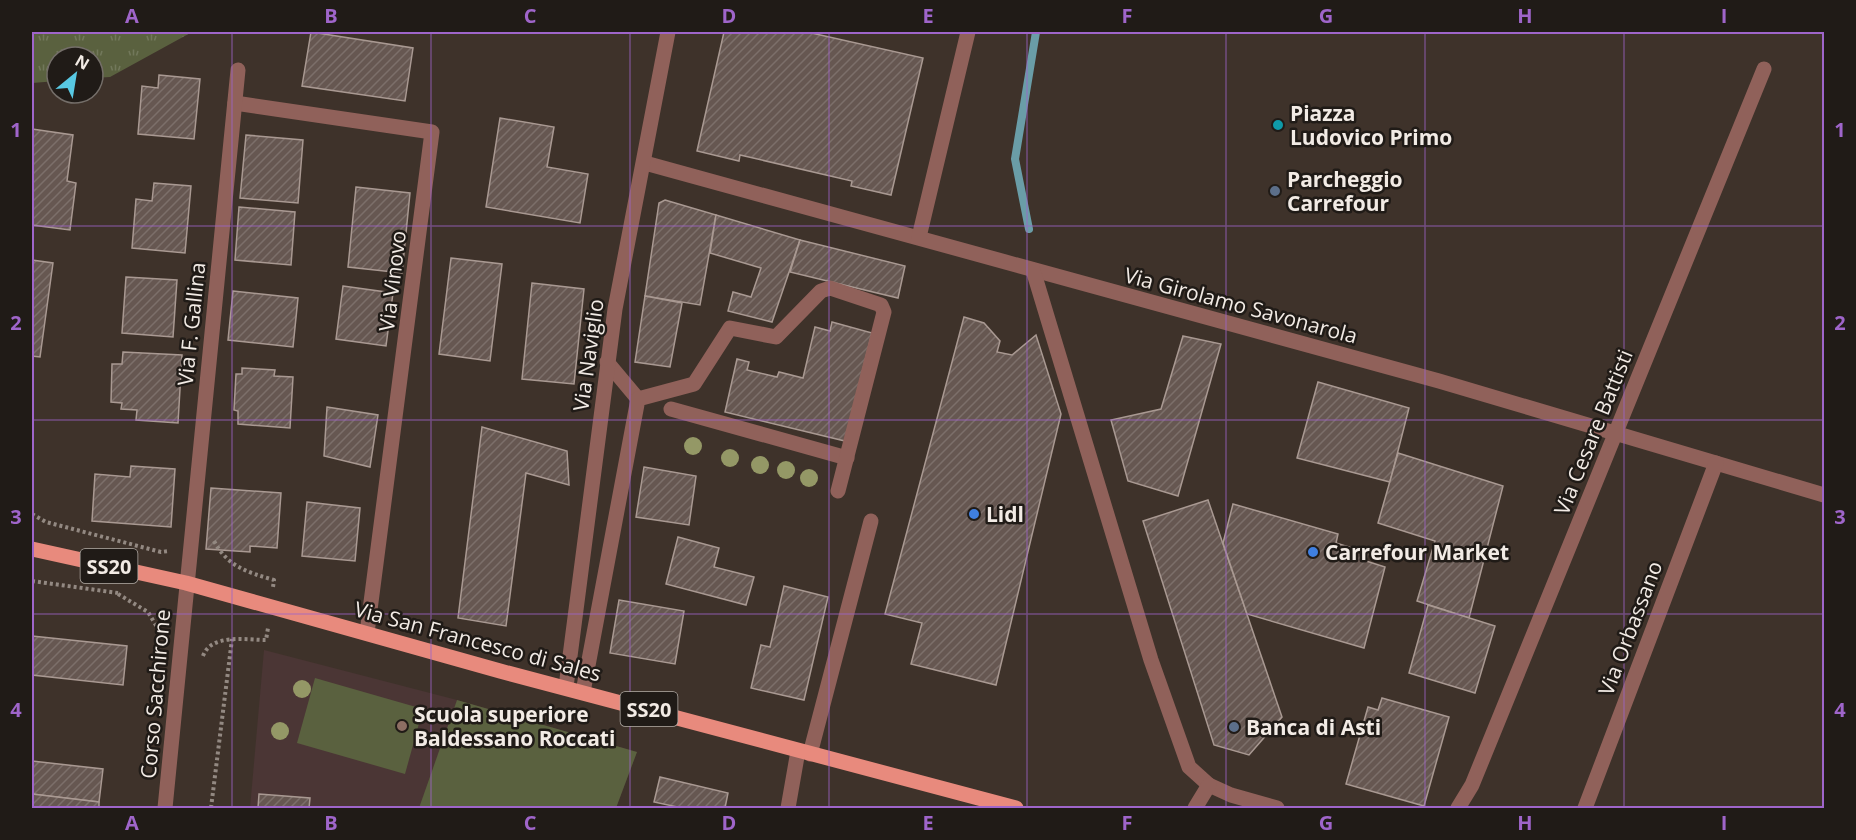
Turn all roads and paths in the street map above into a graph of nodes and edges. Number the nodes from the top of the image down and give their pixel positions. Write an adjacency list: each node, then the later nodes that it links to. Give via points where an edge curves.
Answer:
1 (668, 32): 6 (street, Via Naviglio)
2 (968, 32): 7 (street)
3 (1764, 69): 12 (street, Via Cesare Battisti)
4 (238, 70): 5 (street, Via F. Gallina)
5 (234, 104): 21 (street, Via F. Gallina); 22 (street, Via Vinovo, via 432,132)
6 (645, 163): 7 (street, Via Girolamo Savonarola); 9 (street, Via Naviglio)
7 (919, 237): 8 (street, Via Girolamo Savonarola)
8 (1033, 270): 12 (street, Via Girolamo Savonarola); 27 (street, via 1151,660 1189,767)
9 (607, 362): 10 (street); 24 (street, Via Naviglio)
10 (638, 399): 13 (street, via 694,384 730,328 776,337 821,291 830,288 881,305 884,312); 25 (street)
11 (671, 409): 13 (street)
12 (1614, 433): 14 (street, Via Girolamo Savonarola); 34 (street, Via Cesare Battisti, via 1472,784)
13 (847, 458): 15 (street)
14 (1716, 463): 16 (street, Via Girolamo Savonarola); 35 (street, Via Orbassano)
15 (838, 491)
16 (1824, 495)
17 (32, 514): 19 (path, via 46,522)
18 (871, 521): 26 (street)
19 (137, 545)
20 (32, 549): 21 (main road, Via San Francesco di Sales / SS20)
21 (186, 583): 22 (main road, Via San Francesco di Sales / SS20); 28 (street, Corso Sacchirone)
22 (367, 633): 24 (main road, Via San Francesco di Sales / SS20)
23 (232, 639): 29 (path)
24 (566, 687): 25 (main road, Via San Francesco di Sales / SS20)
25 (583, 692): 26 (main road, Via San Francesco di Sales / SS20)
26 (804, 752): 30 (street); 31 (main road, Via San Francesco di Sales / SS20)
27 (1209, 785): 32 (street); 33 (street)
28 (165, 808)
29 (211, 808)
30 (788, 808)
31 (1016, 808)
32 (1195, 808)
33 (1277, 808)
34 (1458, 808)
35 (1585, 808)

